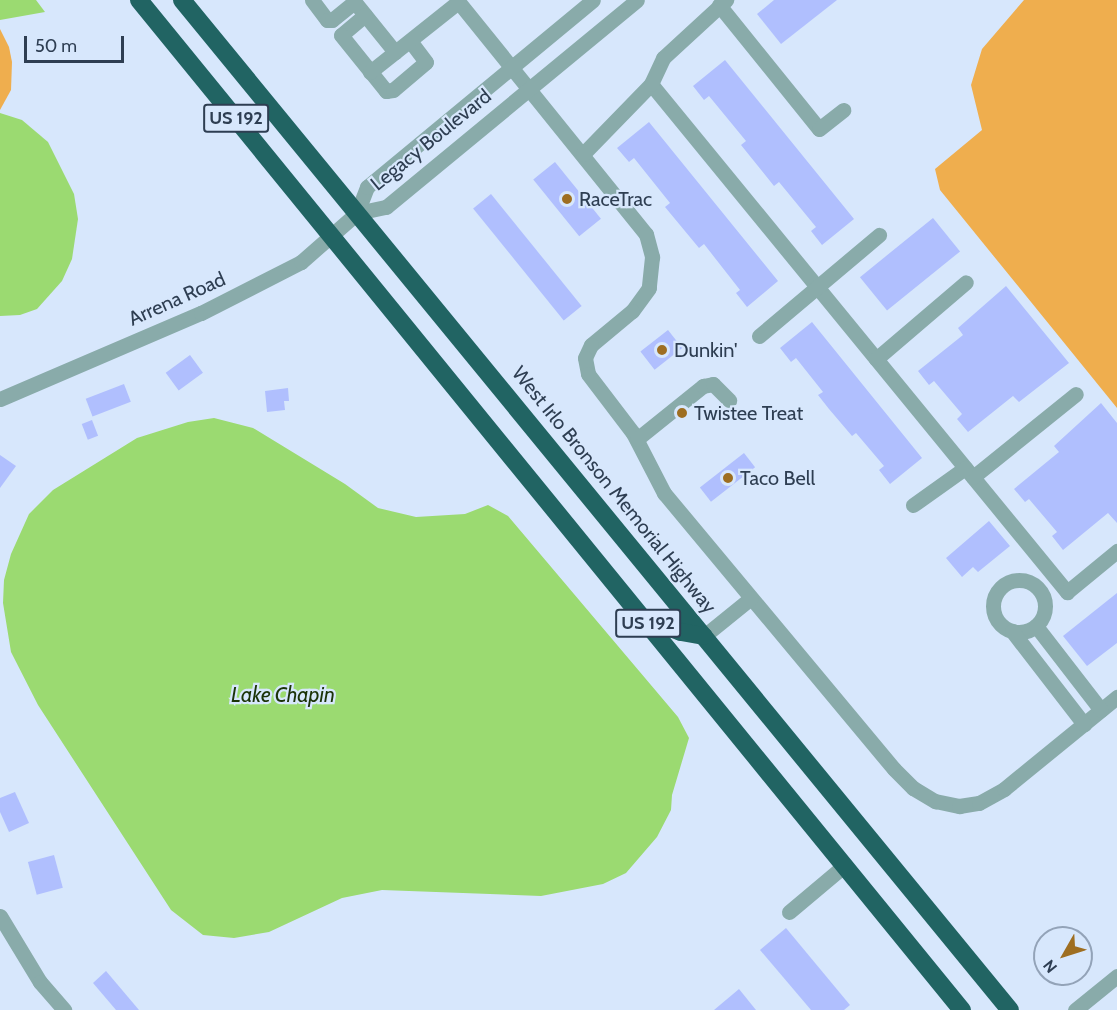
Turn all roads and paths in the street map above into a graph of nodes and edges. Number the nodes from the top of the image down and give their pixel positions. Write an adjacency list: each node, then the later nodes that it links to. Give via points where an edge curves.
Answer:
1 (139, 0): 20 (highway, US 192)
2 (182, 0): 18 (highway, West Irlo Bronson Memorial Highway / US 192)
3 (312, 0): 6 (street, via 332,21)
4 (593, 0): 12 (street, Legacy Boulevard)
5 (637, 0): 15 (street, Legacy Boulevard)
6 (354, 1): 9 (street)
7 (457, 1): 10 (street); 12 (street)
8 (722, 2): 14 (street, via 663,58); 16 (street, via 819,129)
9 (365, 15): 11 (street); 13 (street, via 341,35)
10 (410, 41): 11 (street); 13 (street, via 426,62 393,90 386,91)
11 (395, 52): 13 (street)
12 (511, 67): 15 (street); 18 (street, Legacy Boulevard, via 367,187)
13 (370, 72)
14 (651, 84): 17 (street); 22 (street)
15 (529, 88): 17 (street); 18 (street, Legacy Boulevard, via 386,207)
16 (843, 110)
17 (583, 154): 28 (street, via 639,223 652,257 651,279 644,298 591,345 585,358 588,374)
18 (357, 213): 20 (street, Arrena Road); 38 (highway, West Irlo Bronson Memorial Highway / US 192)
19 (879, 236): 22 (street)
20 (333, 237): 26 (street, Arrena Road, via 301,262 261,285); 35 (highway, US 192)
21 (966, 282): 24 (street)
22 (818, 288): 23 (street); 24 (street)
23 (759, 336)
24 (876, 359): 29 (street)
25 (1076, 394): 29 (street)
26 (0, 399)
27 (729, 400): 28 (street, via 713,384 703,386)
28 (637, 439): 34 (street, via 664,493)
29 (969, 472): 30 (street); 32 (street)
30 (913, 505)
31 (1117, 551): 32 (street, via 1067,592)
32 (1054, 577): 33 (street)
33 (1041, 594): 36 (street, via 1044,611); 37 (street, via 1021,580 999,590 994,614)
34 (751, 597): 38 (street); 43 (street, via 894,769 913,788 935,801 959,806 988,799)
35 (645, 619): 38 (highway, via 681,633); 44 (highway, US 192)
36 (1036, 626): 37 (street); 39 (street)
37 (1012, 631): 40 (street)
38 (704, 636): 50 (highway, West Irlo Bronson Memorial Highway / US 192)
39 (1070, 671): 40 (street); 42 (street)
40 (1054, 684): 43 (street)
41 (1117, 698): 42 (street)
42 (1101, 710): 43 (street)
43 (1084, 724)
44 (845, 866): 45 (street); 49 (highway, US 192)
45 (789, 912)
46 (0, 916): 48 (street, via 40,982)
47 (1117, 976): 51 (street)
48 (64, 1010)
49 (962, 1010)
50 (1010, 1010)
51 (1075, 1010)

